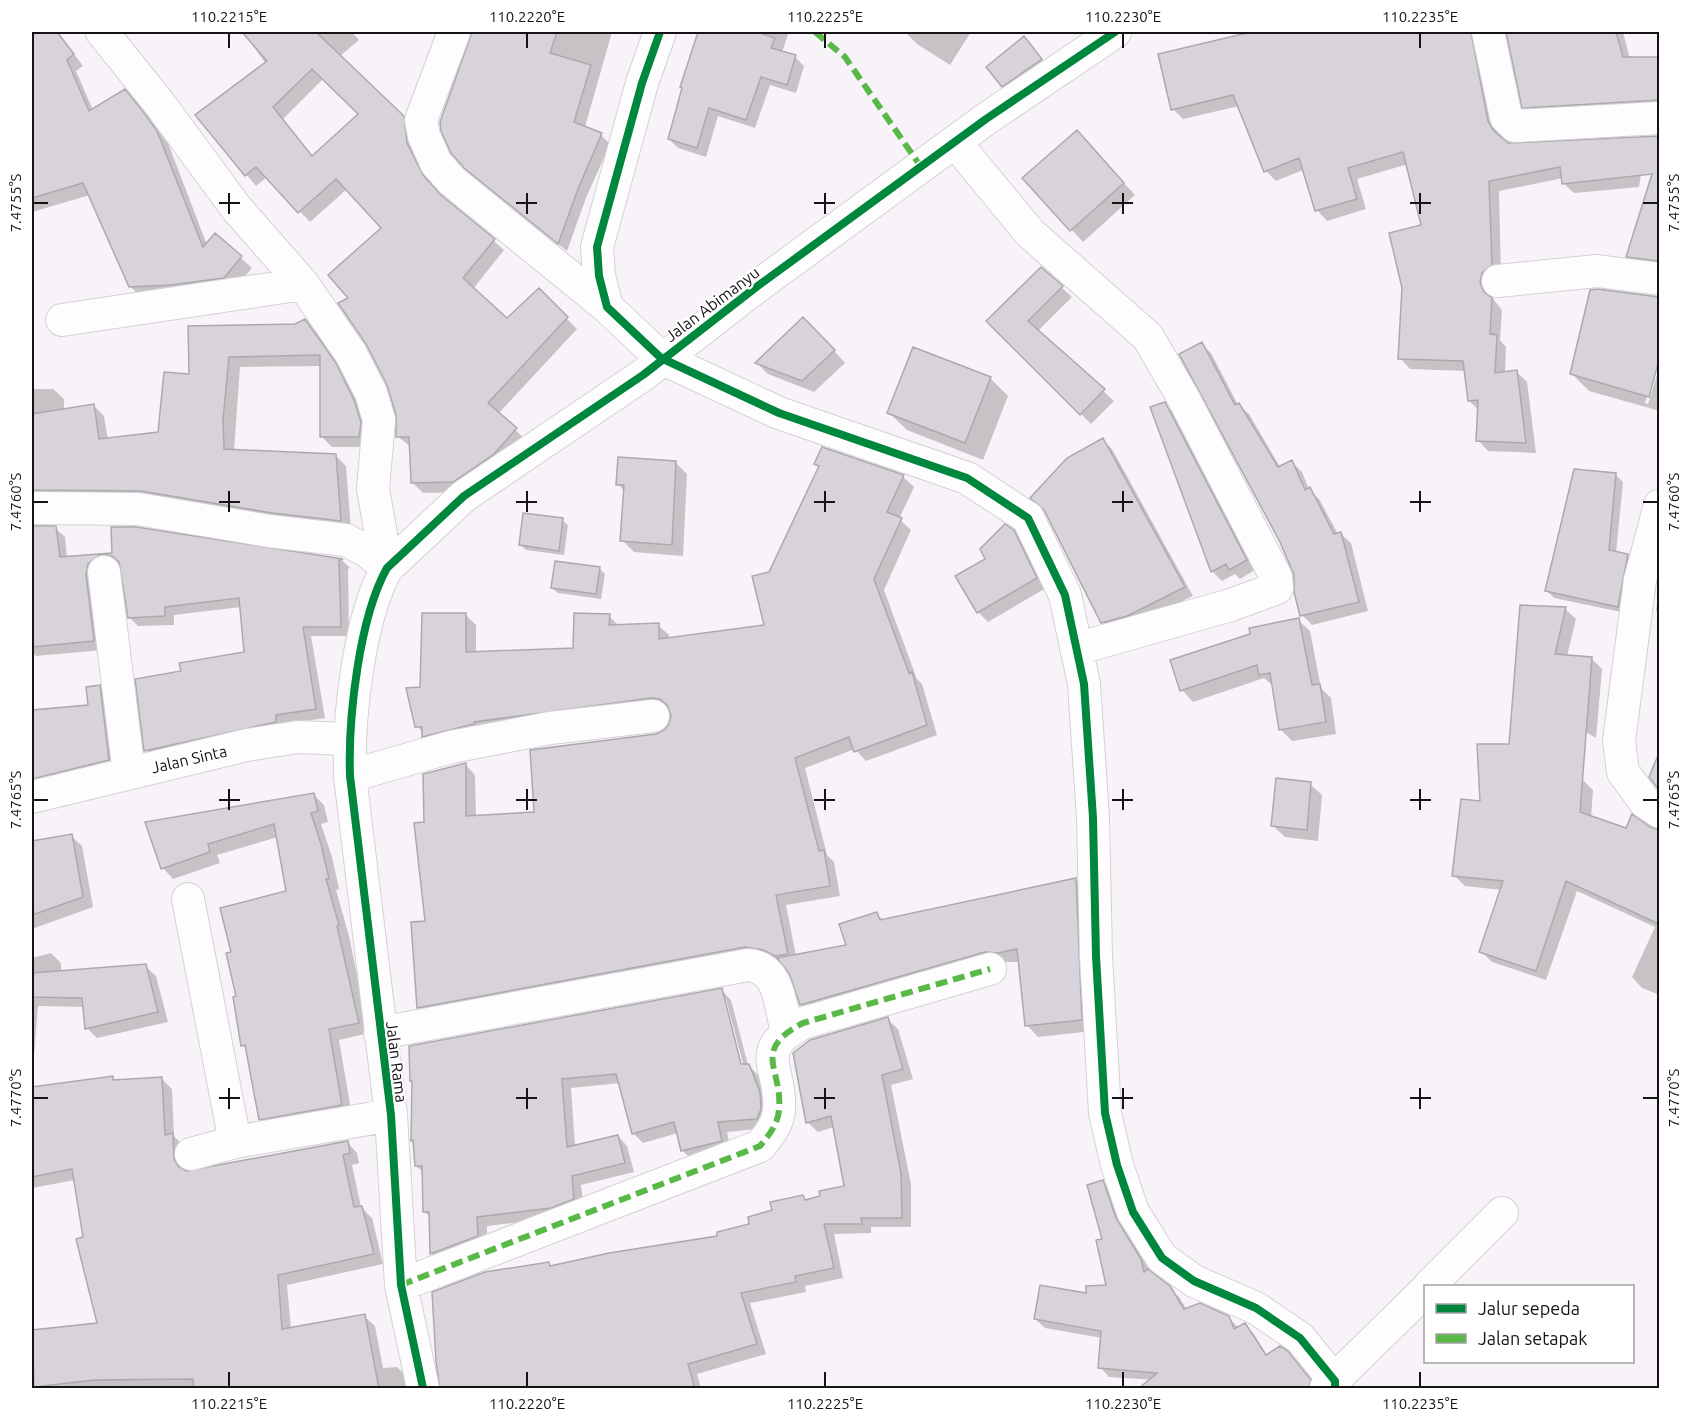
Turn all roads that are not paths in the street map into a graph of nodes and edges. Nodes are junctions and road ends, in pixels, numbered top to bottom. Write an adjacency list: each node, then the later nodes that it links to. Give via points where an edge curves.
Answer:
1 (102, 32): 10 (street, via 237,209)
2 (454, 32): 11 (street, via 421,120 436,163 452,181)
3 (660, 32): 11 (street, via 597,247)
4 (1115, 32): 7 (street, Jalan Abimanyu)
5 (1488, 32): 6 (street, via 1506,117 1515,126)
6 (1659, 118)
7 (955, 142): 13 (street, Jalan Abimanyu); 18 (street, via 1030,232 1148,337 1276,577 1277,588 1232,605)
8 (1659, 279): 9 (street, via 1597,271)
9 (1498, 281)
10 (303, 284): 12 (street); 16 (street, via 351,354 371,393 379,420 373,489)
11 (607, 307): 13 (street)
12 (62, 320)
13 (661, 358): 16 (street, Jalan Abimanyu, via 642,375 464,496); 18 (street, via 780,413 967,478 1028,518 1065,595)
14 (1659, 505): 24 (street, via 1640,580 1619,741 1623,772 1645,802)
15 (32, 508): 16 (street, via 138,509 346,540)
16 (387, 568): 20 (street, Jalan Abimanyu, via 367,620)
17 (104, 572): 21 (street)
18 (1076, 649): 36 (street, via 1084,684 1093,818 1105,1113 1133,1212 1162,1258 1194,1281 1256,1308 1300,1338)
19 (653, 716): 22 (street, via 550,728 451,747)
20 (348, 739): 21 (street, Jalan Sinta, via 298,737); 22 (street, Jalan Rama)
21 (129, 773): 23 (street, Jalan Sinta)
22 (350, 776): 28 (street, Jalan Rama)
23 (32, 797)
24 (1659, 812)
25 (188, 899): 30 (street)
26 (990, 969): 27 (street, via 803,1023)
27 (787, 1032): 28 (street, via 774,977 759,966 748,965); 33 (street, via 775,1043 773,1065 780,1109 774,1130 760,1146)
28 (380, 1033): 29 (street, Jalan Rama)
29 (391, 1115): 30 (street); 33 (street, Jalan Rama)
30 (235, 1143): 31 (street)
31 (191, 1154)
32 (1502, 1213): 34 (street)
33 (401, 1285): 37 (street, Jalan Rama)
34 (1431, 1285)
35 (1424, 1291): 36 (street)
36 (1332, 1386)
37 (423, 1389)

